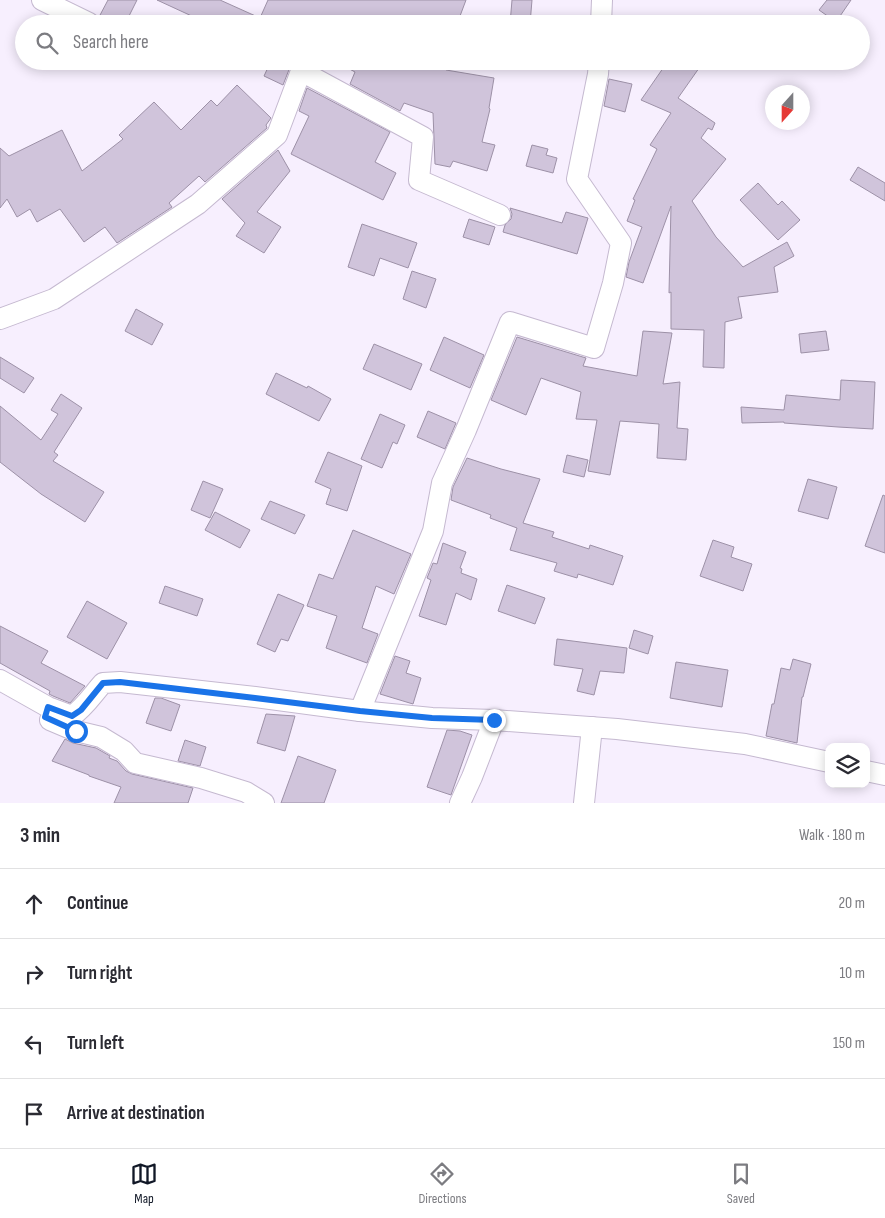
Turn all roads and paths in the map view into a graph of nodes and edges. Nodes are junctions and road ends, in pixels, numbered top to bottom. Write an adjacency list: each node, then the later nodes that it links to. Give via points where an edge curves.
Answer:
1 (42, 0): 3 (street)
2 (602, 0): 4 (street)
3 (73, 15)
4 (601, 15)
5 (598, 70): 10 (street, via 577,179 621,243 594,348 510,322 442,483 433,531)
6 (500, 215): 7 (street, via 419,180 423,137 301,71 277,135 198,204 54,299)
7 (0, 319)
8 (0, 680): 9 (street)
9 (48, 707): 10 (street, via 72,716 103,683 120,682); 16 (street, via 45,717 76,731 102,737 124,751 135,763 201,778 246,792)
10 (360, 711): 11 (street)
11 (494, 720): 12 (street); 17 (street)
12 (592, 727): 13 (street, via 745,744); 18 (street)
13 (825, 761)
14 (870, 772): 15 (street)
15 (885, 775)
16 (264, 803)
17 (460, 803)
18 (584, 803)

